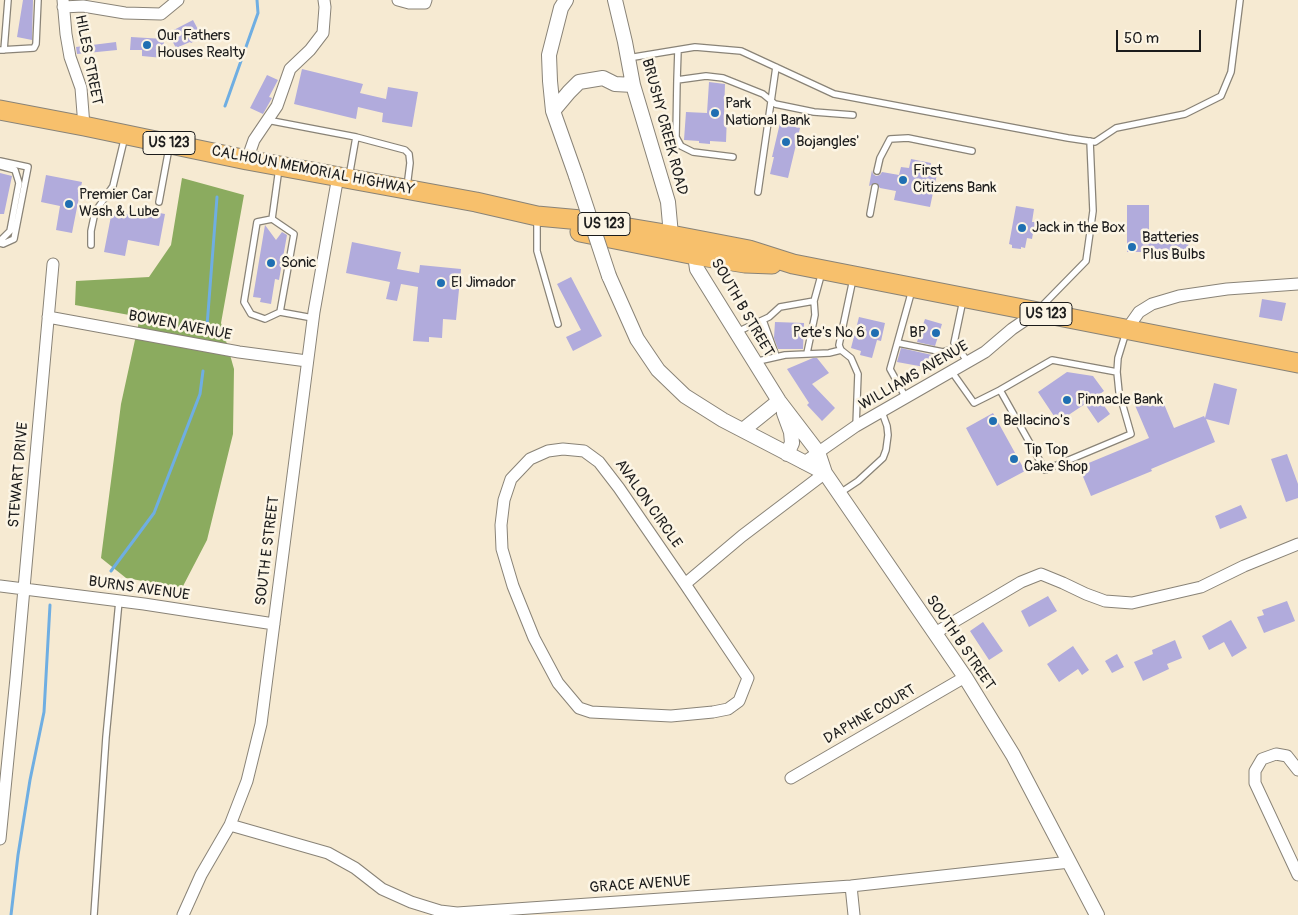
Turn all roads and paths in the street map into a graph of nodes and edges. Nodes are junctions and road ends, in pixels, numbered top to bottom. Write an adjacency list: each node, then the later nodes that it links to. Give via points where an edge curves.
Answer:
1 (8, 0): 11 (lane)
2 (38, 0): 11 (lane, via 34,48)
3 (178, 0): 10 (street, via 161,14 124,13)
4 (324, 0): 21 (street, via 323,33 290,68 277,106)
5 (398, 0): 6 (street, via 409,3 425,3)
6 (426, 0)
7 (566, 0): 19 (street, via 549,55)
8 (614, 0): 13 (street, BRUSHY CREEK ROAD)
9 (1240, 0): 25 (lane, via 1232,72 1221,96 1185,114 1116,128 1095,142)
10 (63, 3): 22 (street, HILES STREET, via 70,57 81,88)
11 (2, 50)
12 (678, 50): 13 (lane); 14 (lane, via 695,47 741,51); 15 (lane)
13 (628, 58): 16 (street, BRUSHY CREEK ROAD)
14 (776, 67): 17 (lane); 25 (lane, via 834,94)
15 (677, 80): 17 (lane, via 706,76 723,78); 28 (lane, via 676,137 681,146 693,152)
16 (632, 85): 19 (street, via 614,84 603,78 579,82); 42 (street, BRUSHY CREEK ROAD, via 668,202)
17 (771, 100): 20 (lane, via 775,104 821,113); 37 (lane)
18 (0, 110): 22 (highway, CALHOUN MEMORIAL HIGHWAY / US 123)
19 (553, 111): 78 (street, bridge, via 609,276 637,339 658,370 685,396)
20 (853, 115)
21 (267, 120): 24 (lane); 29 (street, via 254,140)
22 (84, 126): 23 (highway, CALHOUN MEMORIAL HIGHWAY / US 123)
23 (125, 134): 26 (highway, CALHOUN MEMORIAL HIGHWAY / US 123); 44 (lane, via 113,186 95,212)
24 (356, 137): 34 (lane); 36 (lane, via 405,150 409,154)
25 (1090, 141): 55 (lane, via 1093,211 1086,261)
26 (170, 143): 29 (highway, CALHOUN MEMORIAL HIGHWAY / US 123); 38 (lane)
27 (972, 151): 33 (lane, via 908,138 890,139)
28 (733, 157)
29 (248, 160): 32 (highway, CALHOUN MEMORIAL HIGHWAY / US 123)
30 (0, 161): 43 (lane, via 28,167 14,239 3,244)
31 (0, 166): 43 (lane, via 15,170 20,183 10,230)
32 (280, 166): 34 (highway, CALHOUN MEMORIAL HIGHWAY / US 123); 41 (lane)
33 (877, 171)
34 (344, 177): 36 (highway, CALHOUN MEMORIAL HIGHWAY / US 123); 57 (street, SOUTH E STREET)
35 (874, 187): 39 (lane)
36 (407, 189): 40 (highway, CALHOUN MEMORIAL HIGHWAY / US 123)
37 (758, 192)
38 (159, 202)
39 (870, 214)
40 (537, 216): 42 (highway, CALHOUN MEMORIAL HIGHWAY / US 123); 45 (highway, CALHOUN MEMORIAL HIGHWAY / US 123, via 568,230); 59 (lane, via 537,250)
41 (272, 219): 54 (lane, via 294,234); 54 (lane, via 257,222 244,302 251,314 265,319)
42 (672, 235): 47 (highway, CALHOUN MEMORIAL HIGHWAY / US 123, via 749,250)
43 (0, 242)
44 (91, 245)
45 (695, 255): 47 (highway, CALHOUN MEMORIAL HIGHWAY / US 123, via 745,263); 61 (street, SOUTH B STREET, via 697,269)
46 (54, 264): 56 (street, STEWART DRIVE)
47 (793, 264): 48 (highway, CALHOUN MEMORIAL HIGHWAY / US 123)
48 (822, 270): 49 (highway, CALHOUN MEMORIAL HIGHWAY / US 123); 53 (lane)
49 (854, 276): 51 (highway, CALHOUN MEMORIAL HIGHWAY / US 123); 64 (lane, via 839,345)
50 (1298, 284): 60 (street, via 1180,296 1152,304 1139,312)
51 (912, 288): 52 (highway, CALHOUN MEMORIAL HIGHWAY / US 123); 62 (lane)
52 (963, 298): 55 (highway, CALHOUN MEMORIAL HIGHWAY / US 123); 63 (lane, via 954,343)
53 (814, 301): 58 (lane, via 780,307); 65 (lane, via 815,315)
54 (280, 312): 57 (lane)
55 (1036, 312): 60 (highway, CALHOUN MEMORIAL HIGHWAY / US 123); 69 (street, WILLIAMS AVENUE)
56 (48, 317): 67 (street, BOWEN AVENUE, via 239,352); 87 (street, STEWART DRIVE)
57 (313, 318): 67 (street, SOUTH E STREET)
58 (762, 320): 61 (lane); 66 (lane)
59 (558, 324)
60 (1127, 329): 70 (highway, CALHOUN MEMORIAL HIGHWAY / US 123); 72 (lane)
61 (735, 332): 68 (street, SOUTH B STREET)
62 (898, 343): 63 (lane, via 943,352); 74 (lane, via 890,369)
63 (957, 347): 69 (lane)
64 (841, 350): 65 (lane); 77 (lane, via 851,358 858,374)
65 (807, 353): 66 (lane)
66 (776, 356): 68 (lane)
67 (307, 361): 89 (street, SOUTH E STREET)
68 (754, 362): 75 (street, SOUTH B STREET)
69 (968, 362): 71 (street, WILLIAMS AVENUE)
70 (1298, 363)
71 (952, 372): 73 (lane, via 974,403); 74 (street, WILLIAMS AVENUE)
72 (1117, 372): 73 (lane, via 1052,360); 73 (lane, via 1131,434 1045,470)
73 (1000, 390)
74 (906, 398): 76 (street, WILLIAMS AVENUE)
75 (779, 401): 78 (street); 79 (street, SOUTH B STREET); 80 (street, SOUTH B STREET, via 791,432 792,443)
76 (882, 412): 77 (street, WILLIAMS AVENUE); 83 (lane, via 888,435 882,458)
77 (856, 426): 79 (street, WILLIAMS AVENUE)
78 (743, 430): 80 (street)
79 (818, 452): 81 (street, WILLIAMS AVENUE); 82 (street, SOUTH B STREET)
80 (787, 454): 81 (street)
81 (803, 463): 82 (street)
82 (825, 473): 83 (street, SOUTH B STREET); 85 (street)
83 (839, 494): 90 (street, SOUTH B STREET)
84 (1298, 544): 90 (street, via 1201,587 1132,603 1105,601 1041,574 1021,582)
85 (685, 584): 85 (street, AVALON CIRCLE, via 748,678 739,701 728,709 671,716 605,714 579,708 558,682 534,638 502,549 504,500 511,479 530,459 548,451 584,452 599,462 619,488)
86 (0, 586): 87 (street, BURNS AVENUE)
87 (24, 589): 88 (street, BURNS AVENUE); 95 (street, STEWART DRIVE)
88 (119, 601): 89 (street, BURNS AVENUE); 100 (lane)
89 (274, 624): 94 (street, SOUTH E STREET, via 261,724 248,781)
90 (935, 633): 91 (street, SOUTH B STREET)
91 (965, 677): 93 (street, DAPHNE COURT); 96 (street, SOUTH B STREET, via 1013,755)
92 (1298, 770): 97 (street, via 1288,756 1276,754 1262,759 1255,770 1255,783)
93 (791, 778)
94 (230, 825): 99 (street, GRACE AVENUE, via 328,853 382,888 411,902 440,911); 101 (street, SOUTH E STREET, via 201,875)
95 (0, 839)
96 (1070, 862): 98 (street, GRACE AVENUE); 103 (street, SOUTH B STREET)
97 (1298, 875)
98 (851, 886): 99 (street, GRACE AVENUE); 102 (street)
99 (487, 913)
100 (94, 915)
101 (183, 915)
102 (854, 915)
103 (1097, 915)

